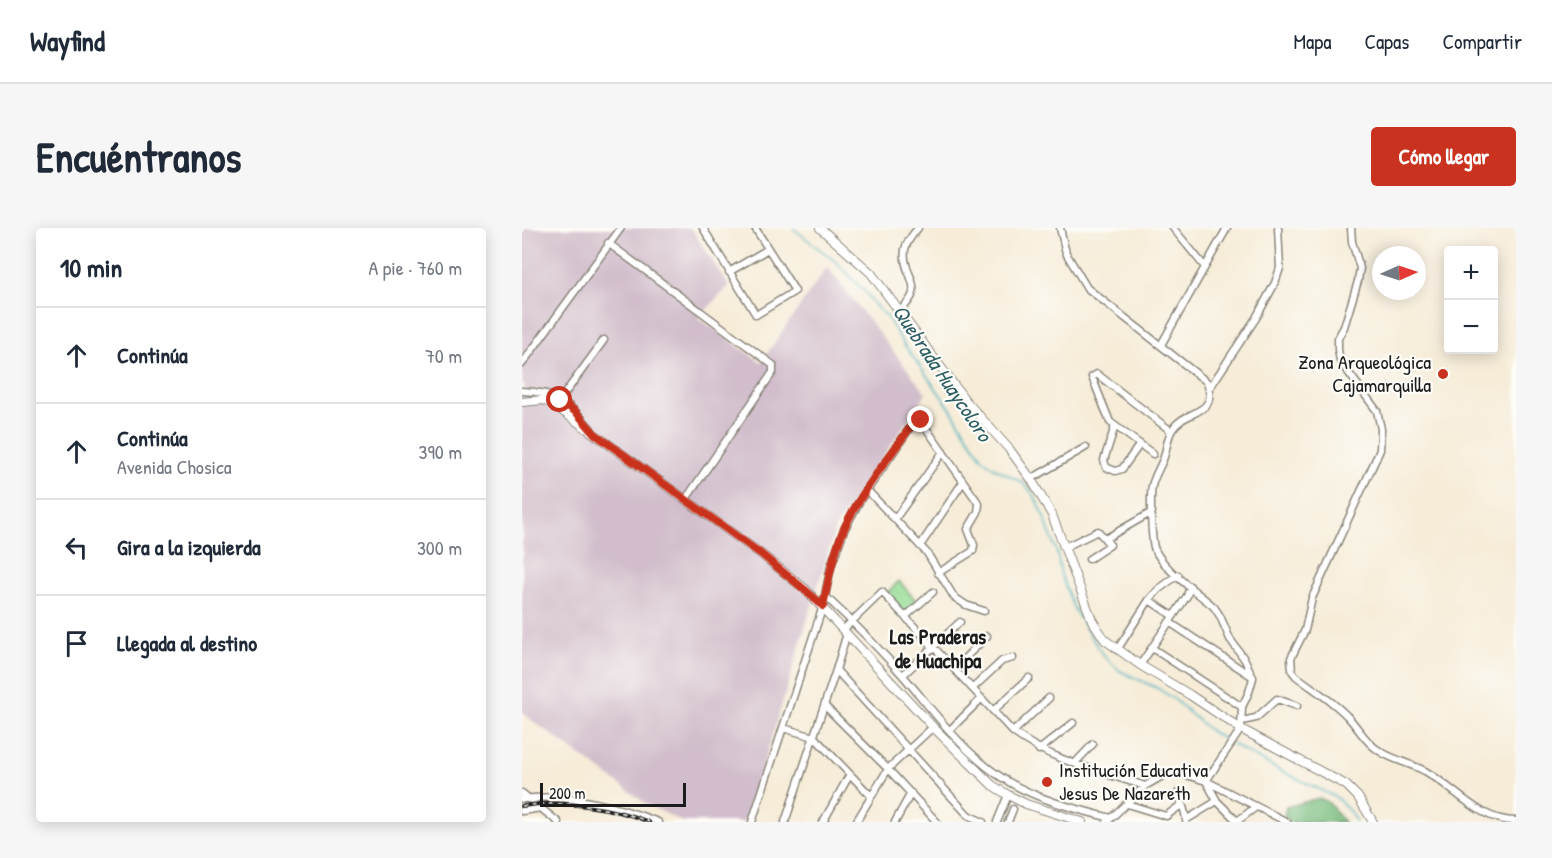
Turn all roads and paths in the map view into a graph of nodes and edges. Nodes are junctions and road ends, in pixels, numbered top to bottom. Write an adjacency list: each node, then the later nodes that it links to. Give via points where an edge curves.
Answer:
1 (621, 228): 13 (street)
2 (703, 228): 16 (street)
3 (755, 228): 14 (street)
4 (820, 228): 17 (main road, via 871,273)
5 (918, 228): 17 (street, via 905,250 913,296)
6 (1060, 228): 19 (street, via 1066,253 1087,288)
7 (1173, 228): 15 (street)
8 (1216, 228): 12 (street)
9 (1227, 228): 12 (street)
10 (1278, 228): 21 (street, via 1280,268 1275,283)
11 (1351, 228): 106 (street, via 1360,268 1338,349 1340,361 1377,411 1380,450 1312,598 1305,630 1291,658 1292,671 1346,714 1378,750 1424,770 1459,798 1496,818)
12 (1222, 237): 15 (street)
13 (608, 243): 20 (street); 35 (street, via 773,365 773,372)
14 (768, 249): 16 (street); 16 (street, via 795,291 756,315)
15 (1205, 267): 19 (street)
16 (729, 272)
17 (899, 311): 32 (main road, via 965,400)
18 (604, 340): 23 (street)
19 (1161, 345): 21 (street, via 1207,382)
20 (522, 364)
21 (1209, 389): 26 (street, via 1209,402 1203,410 1186,416)
22 (522, 392): 23 (street, via 550,393)
23 (560, 400): 27 (street)
24 (522, 402): 27 (main road, via 543,400)
25 (1115, 426): 26 (street, via 1092,381 1094,375); 28 (street); 28 (street, via 1104,460 1106,467 1122,470)
26 (1171, 431): 36 (street, via 1152,487)
27 (595, 434): 35 (main road)
28 (1140, 444): 31 (street)
29 (1086, 447): 32 (street)
30 (944, 452): 33 (street); 34 (street, via 921,420 916,419); 37 (street)
31 (1153, 454)
32 (1031, 479): 40 (main road, via 1048,506)
33 (963, 482): 39 (street); 42 (street, via 979,504 968,529 973,551)
34 (867, 490): 37 (street); 46 (street, via 844,530)
35 (686, 499): 48 (main road)
36 (1152, 512): 38 (street); 43 (street, via 1154,548)
37 (895, 519): 39 (street)
38 (1105, 539): 40 (street, via 1098,531); 41 (street, via 1110,545)
39 (920, 546): 42 (street)
40 (1065, 547): 59 (main road, via 1092,620)
41 (1089, 559)
42 (938, 573): 49 (street, via 954,597 966,606)
43 (1178, 575): 44 (street); 47 (street)
44 (1190, 586): 50 (street); 66 (street, via 1220,615)
45 (933, 592): 51 (street)
46 (825, 596): 48 (street); 52 (street)
47 (1149, 600): 50 (street); 59 (street)
48 (822, 605): 55 (main road); 77 (street)
49 (984, 611)
50 (1173, 616): 54 (street)
51 (905, 617): 52 (street, via 882,592); 57 (street)
52 (852, 621): 55 (street); 64 (street)
53 (960, 622): 57 (street)
54 (1169, 622): 58 (street); 66 (street)
55 (845, 631): 63 (street); 76 (main road)
56 (987, 636): 62 (street)
57 (933, 647): 62 (street); 64 (street)
58 (1152, 648): 61 (street); 72 (street)
59 (1116, 650): 61 (main road)
60 (1013, 657): 67 (street)
61 (1140, 665): 75 (main road)
62 (954, 669): 67 (street)
63 (836, 670): 70 (street); 82 (street)
64 (903, 675): 78 (street)
65 (1029, 678): 73 (street)
66 (1253, 678): 72 (street)
67 (973, 688): 69 (street)
68 (1049, 698): 79 (street)
69 (981, 699): 73 (street); 78 (street)
70 (825, 706): 80 (street); 85 (street)
71 (1297, 706): 75 (street, via 1277,699)
72 (1242, 707): 75 (street)
73 (993, 711): 79 (street)
74 (1073, 723): 83 (street)
75 (1242, 725): 87 (street); 121 (main road, via 1346,785)
76 (933, 727): 82 (street); 92 (main road, via 985,780)
77 (783, 728): 80 (street); 109 (street)
78 (950, 730): 104 (street, via 990,769 1017,787)
79 (1013, 732): 83 (street)
80 (814, 737): 86 (street); 110 (street)
81 (1093, 744): 84 (street)
82 (909, 749): 85 (street); 102 (street)
83 (1039, 750): 84 (street)
84 (1075, 763): 88 (street)
85 (888, 769): 90 (street); 93 (street)
86 (850, 774): 93 (street); 111 (street)
87 (1206, 781): 88 (street, via 1180,773 1166,774); 95 (street); 98 (street)
88 (1145, 786): 96 (street)
89 (522, 793): 94 (street)
90 (910, 793): 113 (street); 114 (street)
91 (1178, 793): 97 (street)
92 (1008, 795): 116 (street); 118 (main road)
93 (871, 796): 112 (street)
94 (526, 799): 99 (street); 108 (street, via 598,803)
95 (1217, 801): 105 (street); 119 (street)
96 (1127, 804): 103 (street); 104 (street)
97 (1181, 805): 103 (street); 105 (street)
98 (1256, 807): 119 (street); 120 (street)
99 (541, 808): 101 (street); 107 (street)
100 (1013, 809): 117 (street)
101 (522, 811)
102 (967, 819): 115 (street)
103 (1167, 819)
104 (1109, 820)
105 (1186, 821)
106 (1516, 821)
107 (558, 822)
108 (658, 822)
109 (752, 822)
110 (785, 822)
111 (823, 822)
112 (856, 822)
113 (895, 822)
114 (936, 822)
115 (983, 822)
116 (997, 822)
117 (1008, 822)
118 (1082, 822)
119 (1237, 822)
120 (1287, 822)
121 (1373, 822)

